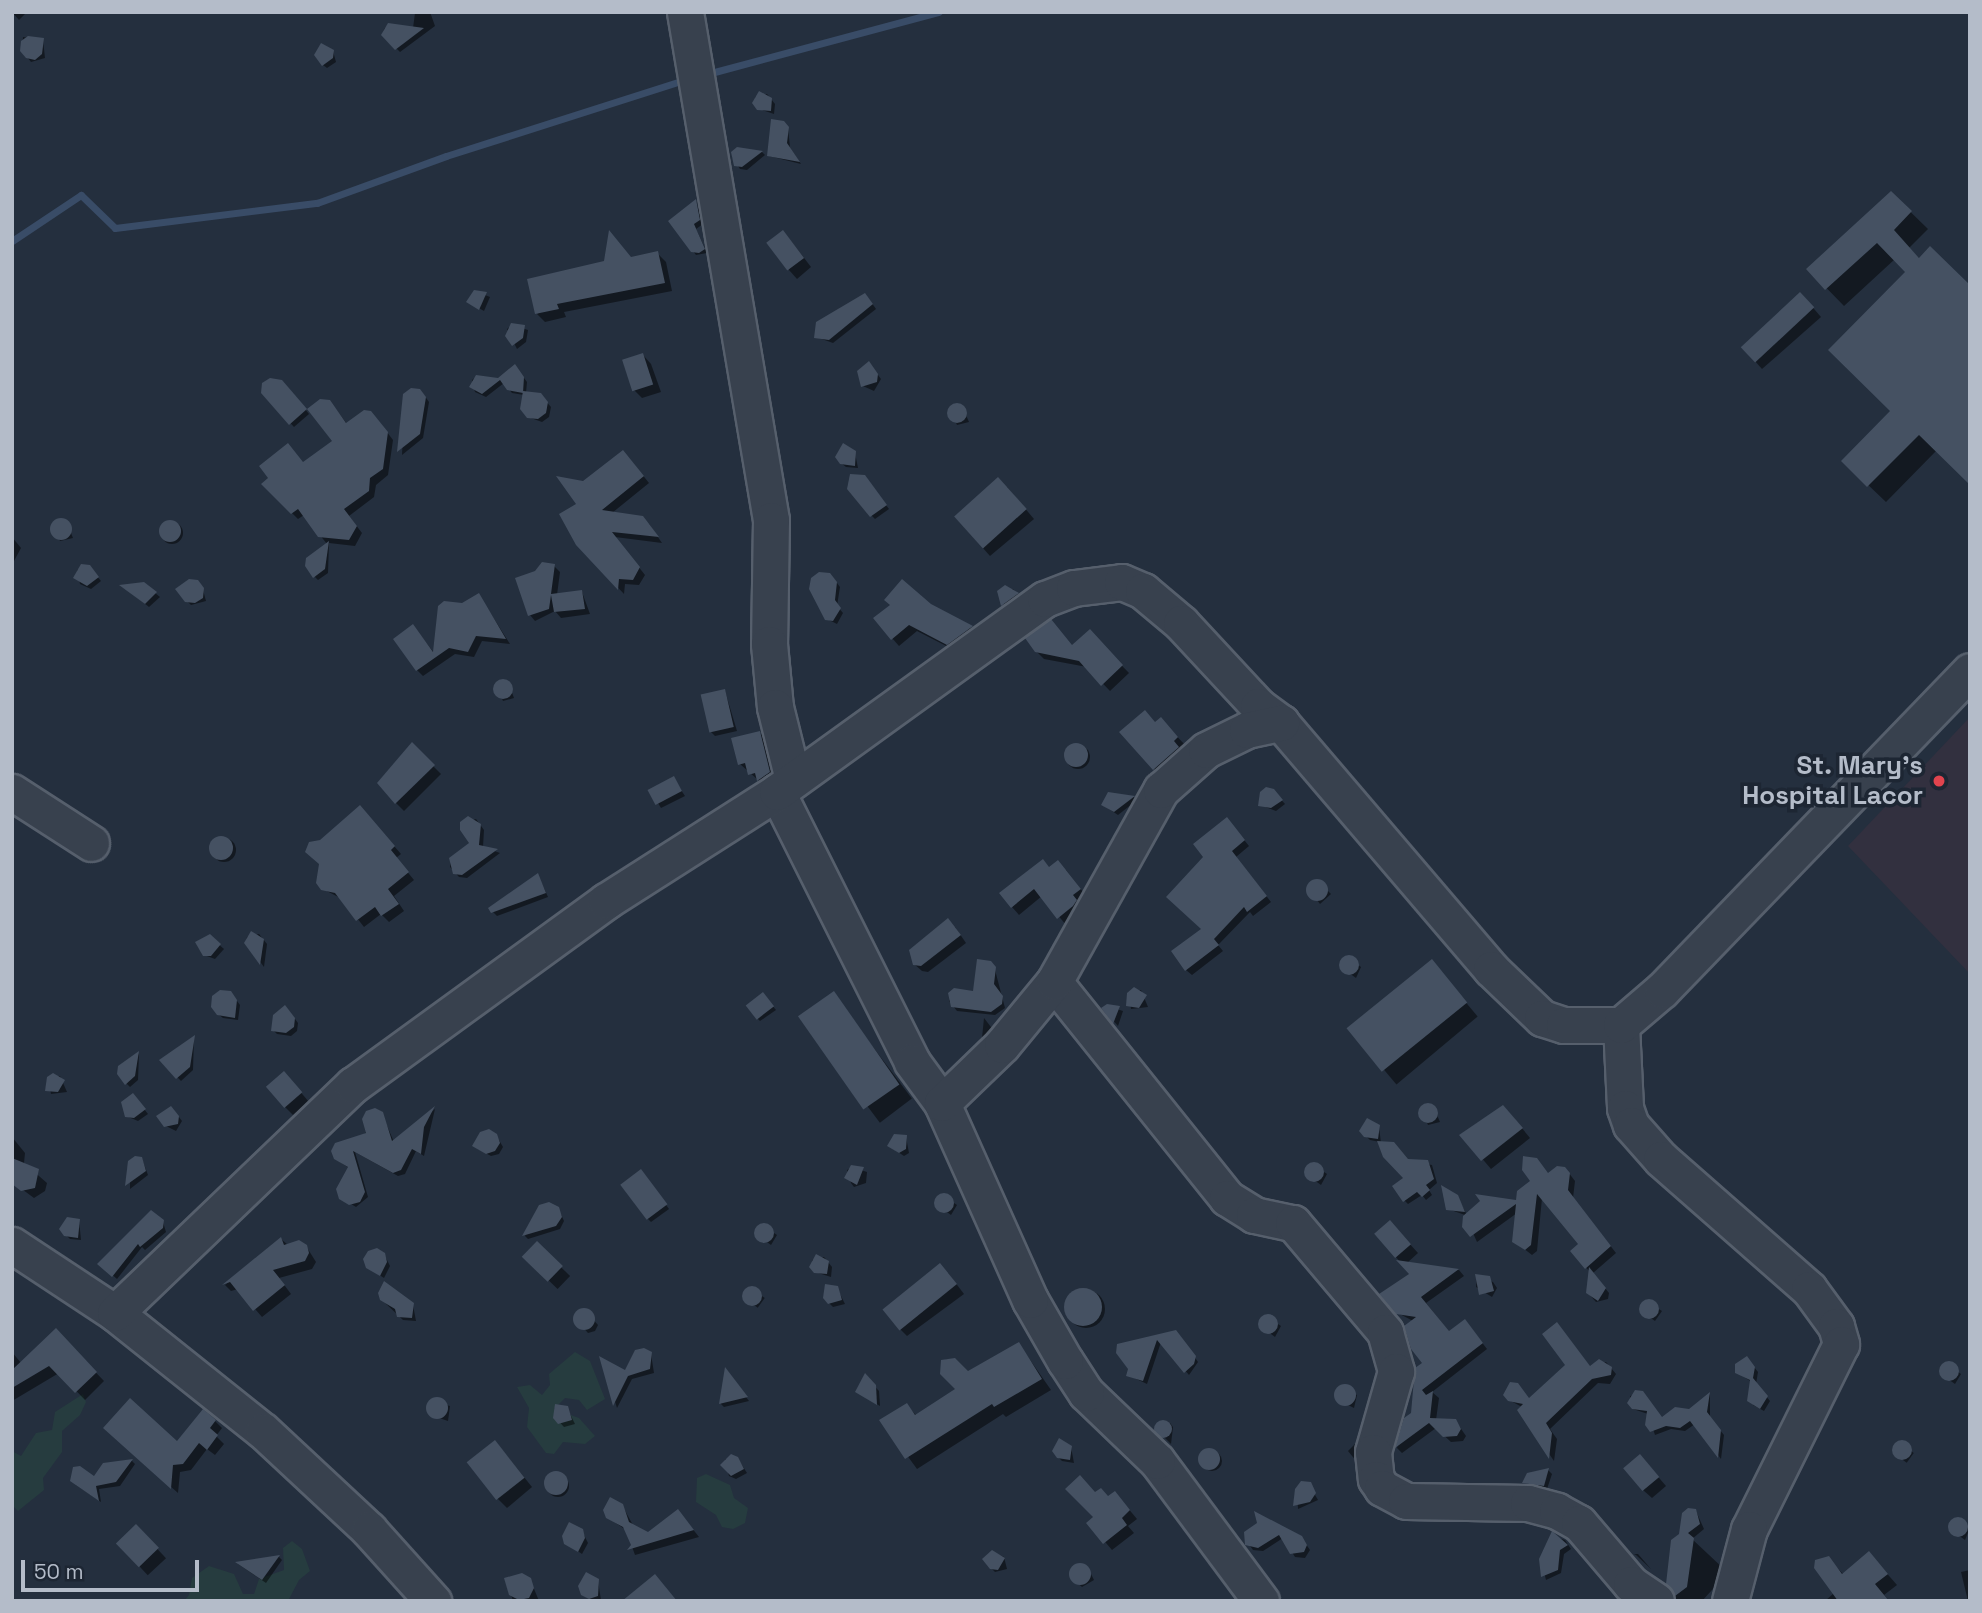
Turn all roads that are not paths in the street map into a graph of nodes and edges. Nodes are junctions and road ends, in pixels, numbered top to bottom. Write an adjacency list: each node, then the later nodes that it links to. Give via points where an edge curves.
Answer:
1 (685, 12): 4 (street, via 771,520 769,644)
2 (1970, 671): 8 (street, via 1662,990)
3 (1280, 723): 4 (street, via 1143,591 1122,582 1097,583 1045,599); 7 (street, via 1247,730 1206,750 1161,790); 8 (street, via 1542,1018 1564,1025)
4 (785, 786): 9 (street, via 912,1062); 11 (street, via 606,901 353,1085)
5 (12, 792): 6 (street)
6 (91, 843)
7 (1055, 982): 9 (street, via 1002,1045); 14 (street, via 1227,1198 1254,1215 1293,1223 1385,1332 1396,1371 1373,1452 1376,1479 1382,1488 1406,1501 1528,1503 1557,1511 1579,1523 1632,1584)
8 (1621, 1025): 15 (street, via 1625,1108 1631,1125 1661,1159 1809,1289 1836,1326 1841,1344 1749,1530)
9 (942, 1103): 13 (street, via 1030,1300 1065,1361 1086,1393 1157,1461)
10 (17, 1256): 11 (street)
11 (116, 1313): 12 (street, via 263,1431 369,1530)
12 (433, 1601)
13 (1261, 1601)
14 (1656, 1601)
15 (1730, 1601)

